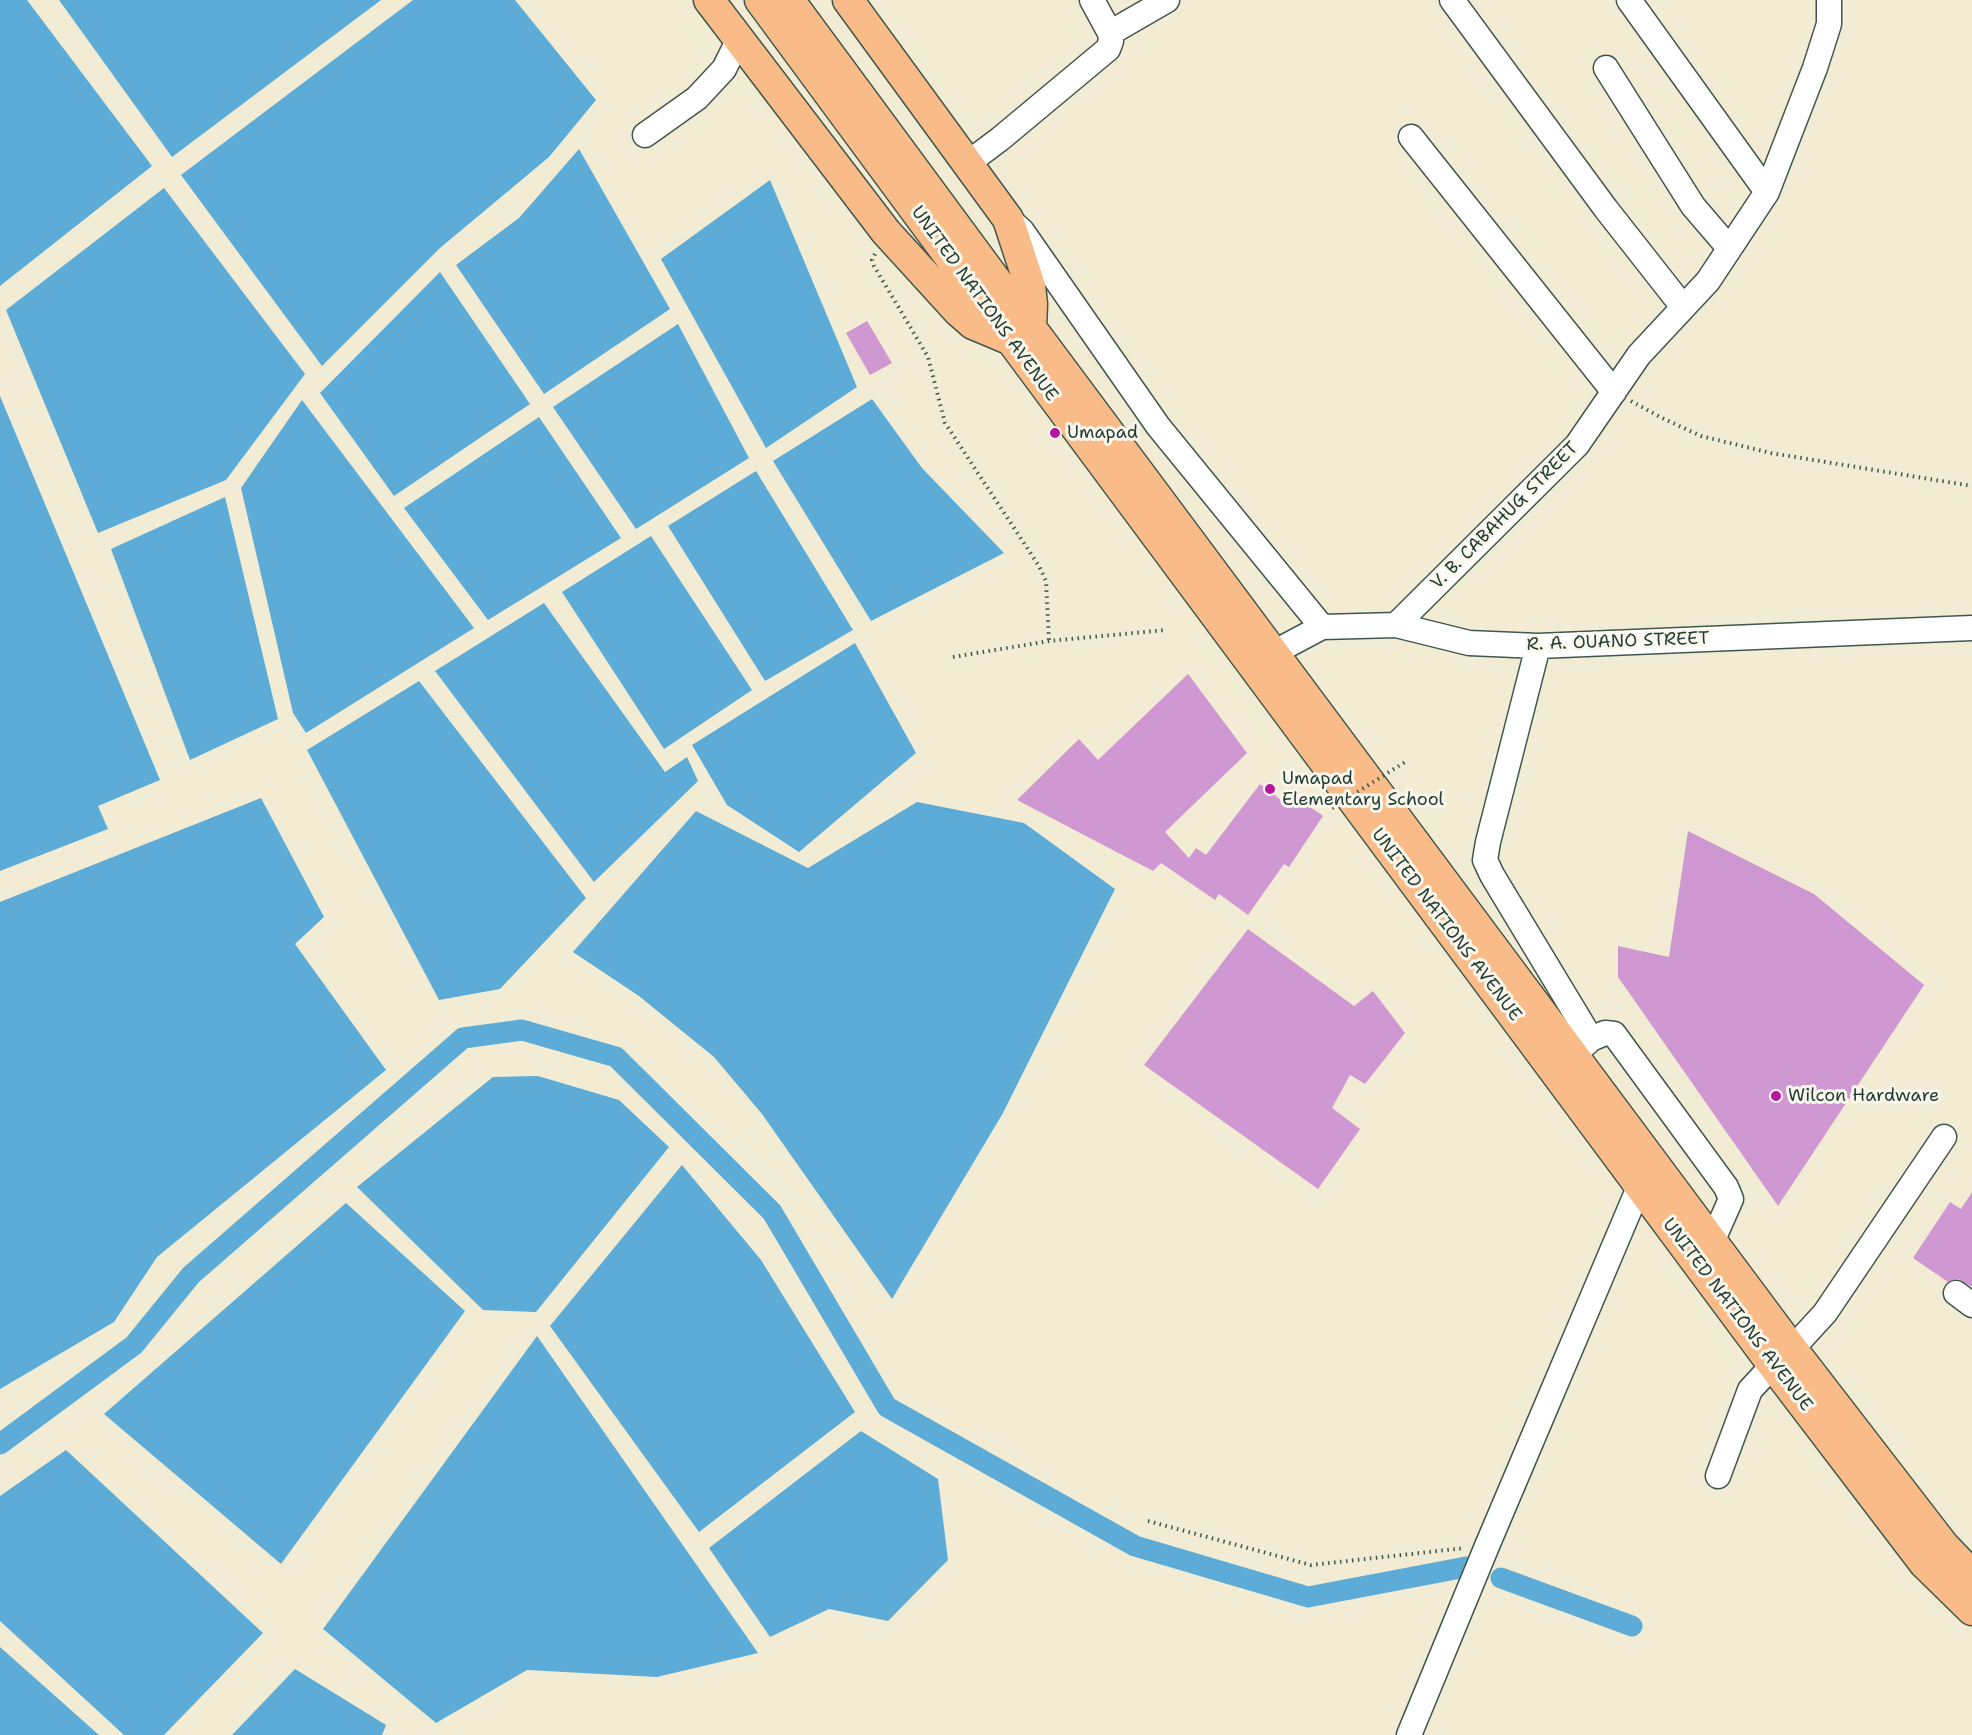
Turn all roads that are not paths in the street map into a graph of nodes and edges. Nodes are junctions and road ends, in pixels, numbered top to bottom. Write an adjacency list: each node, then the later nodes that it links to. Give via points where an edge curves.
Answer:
1 (709, 0): 11 (main road)
2 (760, 0): 20 (main road, UNITED NATIONS AVENUE)
3 (789, 0): 20 (main road, UNITED NATIONS AVENUE)
4 (848, 0): 15 (main road)
5 (1167, 0): 10 (street)
6 (1452, 0): 19 (street)
7 (1629, 0): 16 (street)
8 (1828, 0): 16 (street, V. B. CABAHUG STREET, via 1828,24 1815,68)
9 (1097, 2): 10 (street)
10 (1110, 33): 15 (street, via 1108,49)
11 (739, 39): 13 (street, via 724,69 697,98); 20 (main road, via 886,232 958,311 973,324)
12 (1606, 68): 18 (street, via 1693,206)
13 (645, 135)
14 (1411, 137): 21 (street)
15 (968, 163): 17 (main road)
16 (1767, 192): 18 (street, V. B. CABAHUG STREET)
17 (1008, 219): 20 (main road, via 1030,286 1032,304); 23 (street, via 1022,231 1158,426)
18 (1729, 248): 19 (street, V. B. CABAHUG STREET, via 1708,281)
19 (1683, 307): 21 (street, V. B. CABAHUG STREET, via 1639,355)
20 (1021, 334): 26 (main road, UNITED NATIONS AVENUE); 29 (main road, UNITED NATIONS AVENUE)
21 (1614, 392): 22 (street, V. B. CABAHUG STREET, via 1577,445)
22 (1396, 626): 23 (street, R. A. OUANO STREET); 25 (street, R. A. OUANO STREET, via 1469,643)
23 (1322, 627): 26 (street, R. A. OUANO STREET)
24 (1972, 628): 25 (street, R. A. OUANO STREET)
25 (1538, 646): 27 (street, via 1485,860)
26 (1274, 653): 27 (main road, UNITED NATIONS AVENUE)
27 (1582, 1047): 30 (main road, UNITED NATIONS AVENUE); 30 (street, via 1605,1033 1614,1034 1726,1187 1731,1199)
28 (1944, 1137): 31 (street, via 1825,1313)
29 (1640, 1185): 31 (main road, UNITED NATIONS AVENUE); 35 (street)
30 (1712, 1242): 31 (main road, UNITED NATIONS AVENUE)
31 (1783, 1357): 32 (street, via 1750,1390); 33 (main road, UNITED NATIONS AVENUE); 34 (main road, UNITED NATIONS AVENUE, via 1924,1563)
32 (1718, 1476)
33 (1972, 1575)
34 (1972, 1610)
35 (1409, 1735)

